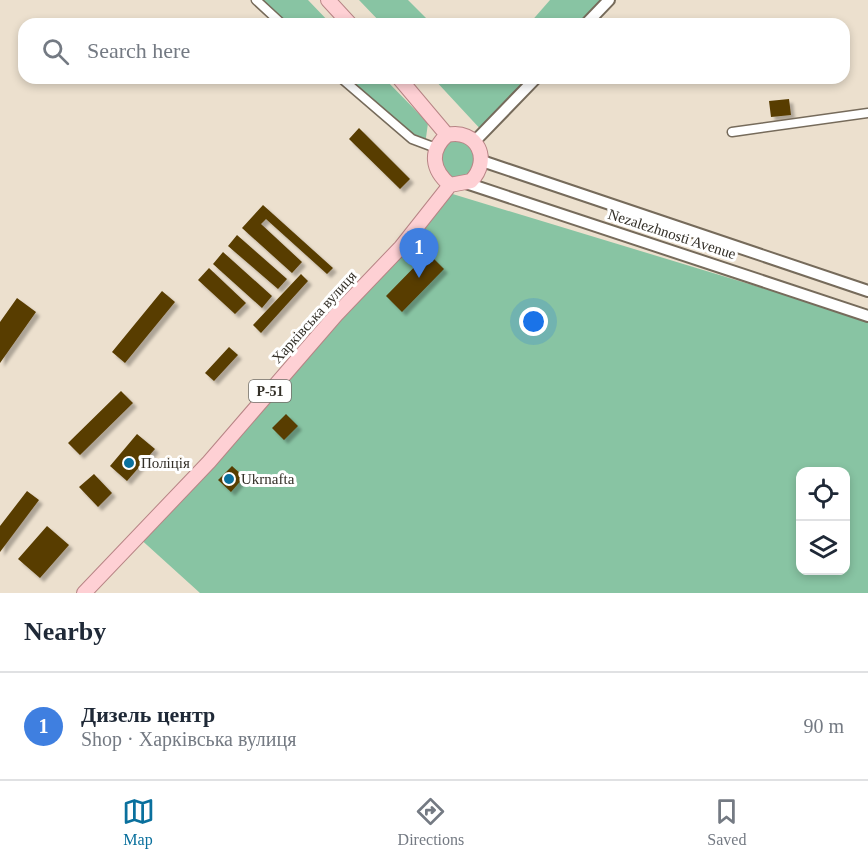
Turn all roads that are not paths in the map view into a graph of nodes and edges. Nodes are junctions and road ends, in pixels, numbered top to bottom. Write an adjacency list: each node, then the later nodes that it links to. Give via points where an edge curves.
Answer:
1 (256, 0): 4 (street)
2 (328, 0): 5 (main road)
3 (609, 0): 6 (street)
4 (276, 18)
5 (344, 18)
6 (592, 18)
7 (348, 84): 14 (street, via 412,139)
8 (404, 84): 12 (main road)
9 (530, 84): 13 (street)
10 (868, 113): 11 (street)
11 (732, 132)
12 (447, 135): 13 (main road, via 465,135); 14 (main road)
13 (475, 141): 15 (main road, via 481,149)
14 (436, 148): 17 (main road, via 434,164)
15 (482, 161): 16 (main road, via 477,176); 18 (street, Nezalezhnosti Avenue)
16 (466, 183): 17 (main road); 19 (street, Nezalezhnosti Avenue)
17 (450, 185): 20 (main road, Харківська вулиця / Р-51, via 401,247 336,315 209,462)
18 (868, 291)
19 (868, 316)
20 (84, 593)

